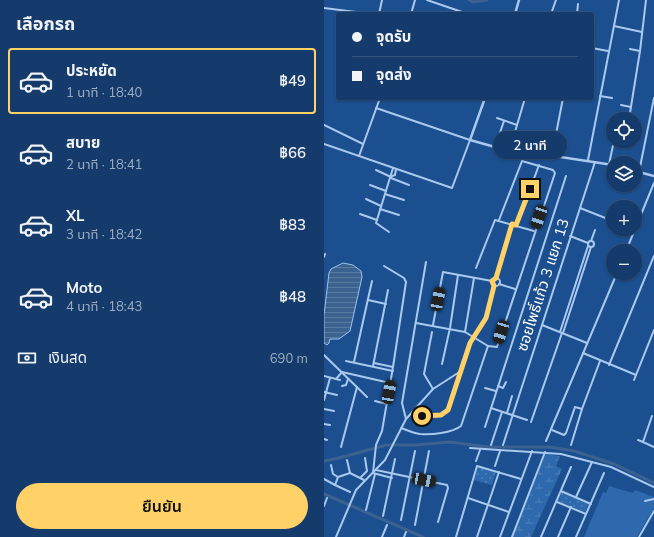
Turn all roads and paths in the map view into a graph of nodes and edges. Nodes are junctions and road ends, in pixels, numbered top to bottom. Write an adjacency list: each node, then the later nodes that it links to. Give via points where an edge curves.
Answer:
1 (382, 0): 11 (street)
2 (415, 0): 12 (street)
3 (427, 0): 13 (street)
4 (519, 0): 14 (street)
5 (556, 0): 15 (street)
6 (619, 0): 17 (street)
7 (646, 0): 18 (street)
8 (578, 4): 16 (street)
9 (324, 8): 10 (street)
10 (356, 12)
11 (379, 12)
12 (412, 12)
13 (462, 12)
14 (516, 12)
15 (553, 12)
16 (577, 12)
17 (614, 26): 18 (street); 21 (street)
18 (642, 32): 22 (street)
19 (594, 48): 21 (street)
20 (630, 49): 22 (street)
21 (608, 51): 23 (street)
22 (640, 51): 31 (street)
23 (600, 96): 24 (street); 46 (street)
24 (612, 98)
25 (654, 98): 45 (street)
26 (379, 100): 32 (street)
27 (484, 100): 38 (street)
28 (524, 100): 37 (street)
29 (563, 100): 43 (street)
30 (621, 105): 31 (street)
31 (632, 107): 33 (street)
32 (376, 108): 38 (street); 40 (street)
33 (631, 112)
34 (497, 118): 35 (street)
35 (504, 121): 37 (street); 41 (street)
36 (324, 125): 40 (street)
37 (517, 125): 42 (street)
38 (470, 140): 41 (street); 51 (street, via 452,188)
39 (324, 144): 44 (street)
40 (363, 144): 44 (street)
41 (495, 147): 42 (street)
42 (510, 149): 43 (street)
43 (552, 155): 46 (street)
44 (359, 156): 50 (street)
45 (642, 157)
46 (588, 160): 47 (street)
47 (595, 161): 48 (street); 64 (street, ซอยโพธิ์แก้ว 3 แยก 13)
48 (606, 163)
49 (539, 165): 71 (street, via 522,160); 73 (street); 75 (street, via 555,172)
50 (393, 168): 51 (street); 56 (street)
51 (396, 169): 56 (street, via 395,175)
52 (376, 170): 56 (street)
53 (642, 173): 55 (street)
54 (566, 176): 139 (street)
55 (654, 176)
56 (391, 177): 58 (street); 60 (street)
57 (654, 183): 66 (street)
58 (409, 185)
59 (370, 186): 60 (street)
60 (386, 192): 62 (street); 63 (street)
61 (366, 199): 63 (street)
62 (404, 200)
63 (382, 206): 65 (street)
64 (580, 208): 69 (street); 77 (street, ซอยโพธิ์แก้ว 3 แยก 13)
65 (380, 209): 68 (street); 70 (street)
66 (642, 210)
67 (360, 214): 70 (street)
68 (398, 215)
69 (606, 218)
70 (377, 220): 76 (street, via 377,224)
71 (500, 220): 72 (street); 86 (street, via 495,220)
72 (512, 224): 73 (street); 91 (street)
73 (516, 225): 75 (street)
74 (596, 230): 78 (street)
75 (534, 231): 98 (street)
76 (389, 232)
77 (570, 236): 79 (street); 105 (street, ซอยโพธิ์แก้ว 3 แยก 13)
78 (591, 241): 79 (street); 80 (street, via 594,244)
79 (588, 244): 80 (street); 87 (street)
80 (591, 248): 88 (street)
81 (325, 254): 83 (street)
82 (654, 256): 123 (street)
83 (324, 257)
84 (426, 262): 103 (street)
85 (384, 266): 125 (street, via 404,278 406,282)
86 (476, 268)
87 (579, 272): 88 (street); 101 (street)
88 (583, 274): 102 (street)
89 (458, 275): 90 (street); 104 (street, via 443,273); 106 (street)
90 (474, 278): 94 (street); 111 (street)
91 (496, 278): 94 (street); 95 (street)
92 (613, 280): 114 (street)
93 (372, 281): 99 (street)
94 (492, 281): 96 (street)
95 (499, 284): 96 (street); 98 (street)
96 (494, 286): 113 (street, via 486,318)
97 (388, 290): 100 (street)
98 (515, 290): 115 (street, via 497,347)
99 (368, 300): 100 (street); 120 (street)
100 (386, 304): 121 (street)
101 (565, 315): 102 (street); 107 (street)
102 (568, 316): 108 (street)
103 (416, 323): 104 (street); 160 (street, via 402,403)
104 (433, 325): 106 (street)
105 (542, 325): 112 (street); 157 (street, ซอยโพธิ์แก้ว 3 แยก 13)
106 (450, 328): 111 (street); 122 (street)
107 (561, 328): 108 (street); 112 (street)
108 (564, 329): 112 (street)
109 (654, 330): 129 (street)
110 (432, 332): 142 (street, via 424,374)
111 (465, 332): 113 (street)
112 (561, 333): 114 (street); 162 (street)
113 (474, 337): 115 (street); 126 (street)
114 (587, 343): 116 (street)
115 (488, 346): 166 (street, via 461,426 455,430 426,434)
116 (583, 353): 119 (street); 167 (street)
117 (324, 355): 128 (street)
118 (346, 361): 120 (street)
119 (600, 361): 123 (street); 153 (street)
120 (354, 362): 124 (street)
121 (374, 363): 124 (street); 125 (street)
122 (442, 364)
123 (609, 365): 129 (street)
124 (373, 366): 127 (street)
125 (393, 367): 127 (street)
126 (461, 370): 142 (street); 158 (street, via 446,413)
127 (393, 371): 137 (street)
128 (342, 372): 132 (street); 133 (street); 137 (street)
129 (636, 375): 135 (street)
130 (324, 376): 131 (street)
131 (330, 378): 132 (street); 144 (street)
132 (336, 379): 134 (street)
133 (348, 379): 138 (street, via 346,386); 140 (street)
134 (340, 380)
135 (634, 380)
136 (506, 382): 139 (street, via 503,388)
137 (390, 383): 150 (street)
138 (342, 386)
139 (498, 386): 143 (street)
140 (357, 387): 147 (street); 174 (street)
141 (485, 388): 143 (street)
142 (433, 389): 160 (street)
143 (496, 391): 151 (street)
144 (325, 393): 145 (street); 148 (street)
145 (337, 395)
146 (512, 396): 156 (street)
147 (367, 397)
148 (324, 400)
149 (375, 401): 150 (street)
150 (387, 404): 195 (street, via 382,431 376,445)
151 (491, 408): 155 (street); 165 (street)
152 (324, 409): 154 (street)
153 (582, 409): 167 (street, via 575,408 565,434); 173 (street)
154 (334, 411)
155 (502, 412): 156 (street); 171 (street)
156 (507, 413): 157 (street)
157 (513, 415): 161 (street); 172 (street, ซอยโพธิ์แก้ว 3 แยก 13)
158 (422, 416)
159 (652, 416): 170 (street)
160 (406, 419): 166 (street)
161 (527, 420)
162 (531, 422)
163 (324, 424): 164 (street)
164 (330, 426)
165 (484, 427)
166 (401, 428): 191 (street)
167 (552, 430): 169 (street)
168 (638, 440): 170 (street)
169 (546, 441)
170 (643, 442): 175 (street)
171 (491, 445)
172 (503, 445)
173 (572, 446)
174 (341, 447)
175 (654, 447)
176 (470, 448): 177 (street)
177 (480, 450): 180 (street); 186 (street)
178 (415, 451): 199 (street)
179 (429, 451): 204 (street)
180 (500, 451): 181 (street); 189 (street)
181 (532, 451): 182 (street); 202 (street)
182 (545, 452): 187 (street); 235 (street)
183 (365, 458): 198 (street, via 367,471)
184 (395, 459): 196 (street)
185 (348, 460): 193 (street)
186 (476, 461)
187 (592, 462): 206 (street, via 611,467); 209 (street)
188 (331, 465): 197 (street, via 333,474)
189 (495, 466)
190 (571, 467): 207 (street)
191 (376, 470): 195 (street); 196 (street)
192 (499, 472): 202 (street); 211 (street, via 477,466); 215 (street)
193 (350, 473): 197 (street); 198 (street)
194 (604, 473): 216 (street)
195 (374, 474): 200 (street); 203 (street); 219 (street)
196 (392, 474): 199 (street); 200 (street)
197 (338, 477): 205 (street)
198 (361, 477): 203 (street)
199 (410, 477): 204 (street); 224 (street)
200 (392, 478): 223 (street)
201 (324, 479): 205 (street)
202 (521, 479): 221 (street)
203 (364, 480): 229 (street, via 350,502)
204 (424, 480): 225 (street, via 448,486); 227 (street)
205 (334, 485): 208 (street)
206 (654, 487)
207 (561, 491): 209 (street); 214 (street)
208 (350, 492)
209 (576, 497): 216 (street)
210 (327, 498): 217 (street)
211 (468, 498): 215 (street); 232 (street)
212 (654, 499): 213 (street)
213 (645, 500)
214 (557, 502): 218 (street); 236 (street)
215 (488, 504): 221 (street); 233 (street)
216 (591, 504): 222 (street)
217 (324, 506)
218 (571, 508): 222 (street); 237 (street)
219 (366, 510)
220 (654, 511): 239 (street)
221 (509, 512): 234 (street)
222 (586, 514): 238 (street)
223 (383, 516)
224 (401, 520)
225 (438, 522)
226 (387, 524): 230 (street)
227 (415, 525)
228 (406, 532): 231 (street)
229 (336, 537)
230 (382, 537)
231 (404, 537)
232 (456, 537)
233 (477, 537)
234 (500, 537)
235 (512, 537)
236 (541, 537)
237 (558, 537)
238 (576, 537)
239 (639, 537)

